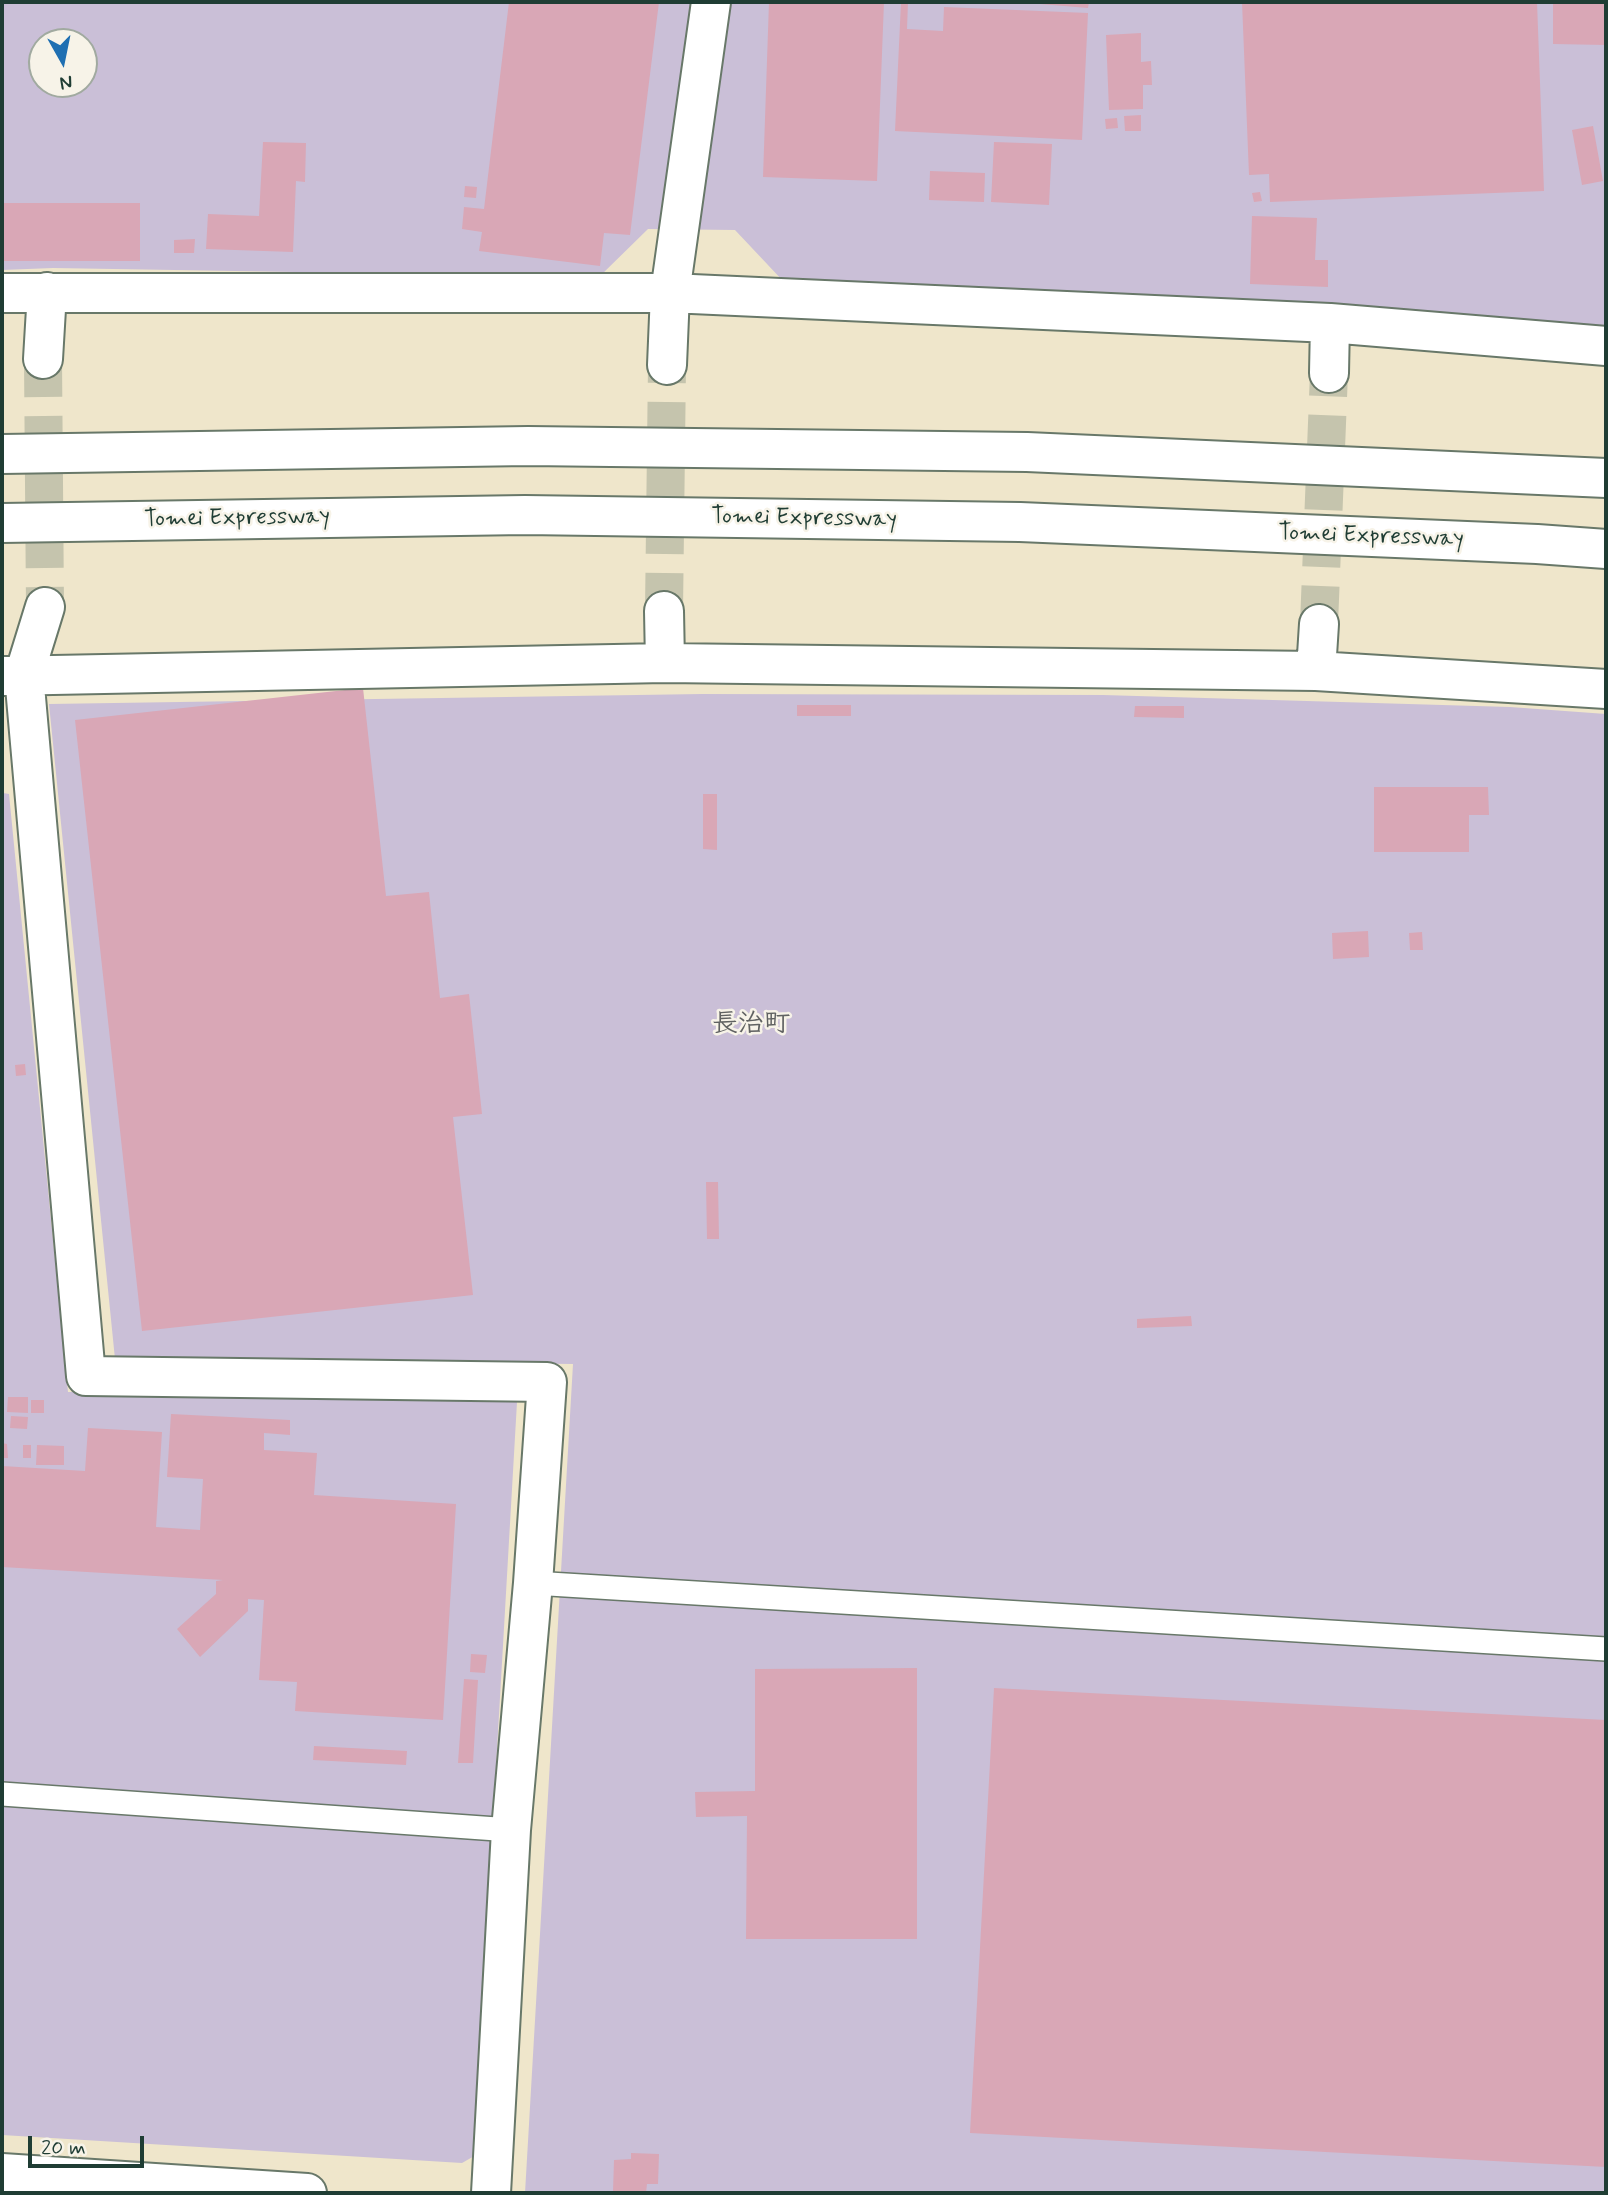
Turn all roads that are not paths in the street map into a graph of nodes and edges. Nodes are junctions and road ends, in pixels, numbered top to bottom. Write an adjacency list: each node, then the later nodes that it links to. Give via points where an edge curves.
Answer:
1 (711, 2): 4 (main road)
2 (47, 292): 3 (main road); 4 (main road); 7 (main road)
3 (2, 293)
4 (670, 293): 5 (main road); 8 (main road)
5 (1330, 323): 6 (main road); 9 (main road)
6 (1606, 346)
7 (43, 359)
8 (667, 365)
9 (1329, 373)
10 (2, 454): 11 (main road, via 528,446 1027,452)
11 (1606, 478)
12 (2, 523): 13 (main road, Tomei Expressway, via 525,514 1007,522)
13 (1606, 549)
14 (45, 607): 19 (main road)
15 (664, 611): 17 (main road)
16 (1319, 624): 18 (main road)
17 (664, 663): 18 (main road); 19 (main road)
18 (1316, 671): 20 (main road)
19 (13, 676): 21 (main road, via 86,1376 547,1381)
20 (1606, 689)
21 (533, 1583): 22 (lane); 24 (main road)
22 (1606, 1649)
23 (2, 1794): 24 (lane)
24 (511, 1830): 27 (main road)
25 (2, 2172): 26 (main road)
26 (307, 2193)
27 (491, 2193)

